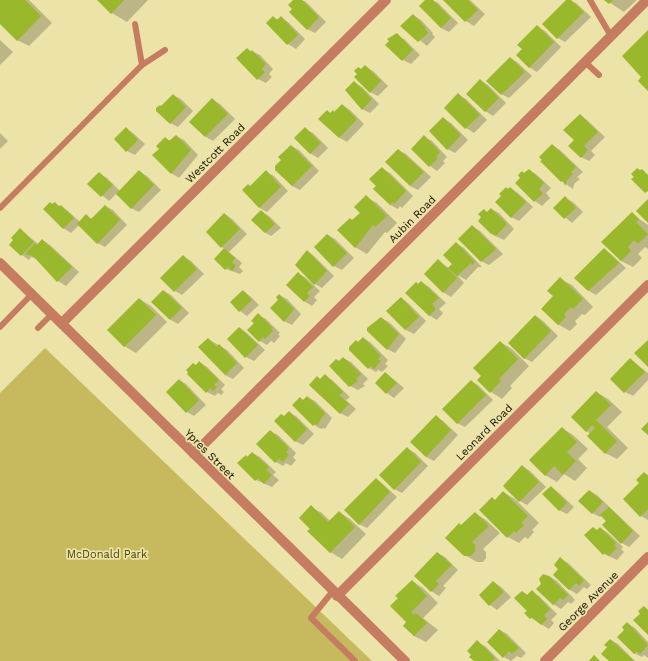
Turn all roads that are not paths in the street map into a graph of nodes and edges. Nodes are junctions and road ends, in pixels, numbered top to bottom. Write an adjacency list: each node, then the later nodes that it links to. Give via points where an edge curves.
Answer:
1 (386, 0): 15 (street, Westcott Road)
2 (590, 0): 5 (lane)
3 (647, 0): 5 (street, Aubin Road)
4 (135, 24): 8 (lane)
5 (611, 36): 7 (street, Aubin Road)
6 (165, 50): 8 (lane)
7 (585, 62): 9 (lane); 18 (street, Aubin Road)
8 (142, 65): 10 (lane)
9 (599, 75)
10 (0, 208)
11 (0, 263): 13 (street, Ypres Street)
12 (648, 285): 20 (street, Leonard Road)
13 (32, 294): 14 (street, Ypres Street); 16 (lane)
14 (52, 314): 15 (street, Ypres Street); 17 (lane)
15 (62, 323): 18 (street, Ypres Street)
16 (0, 327)
17 (38, 328)
18 (194, 454): 20 (street, Ypres Street)
19 (648, 557): 23 (street, George Avenue)
20 (335, 593): 21 (lane, via 311,618); 22 (street, Ypres Street)
21 (355, 661)
22 (405, 661)
23 (545, 661)

